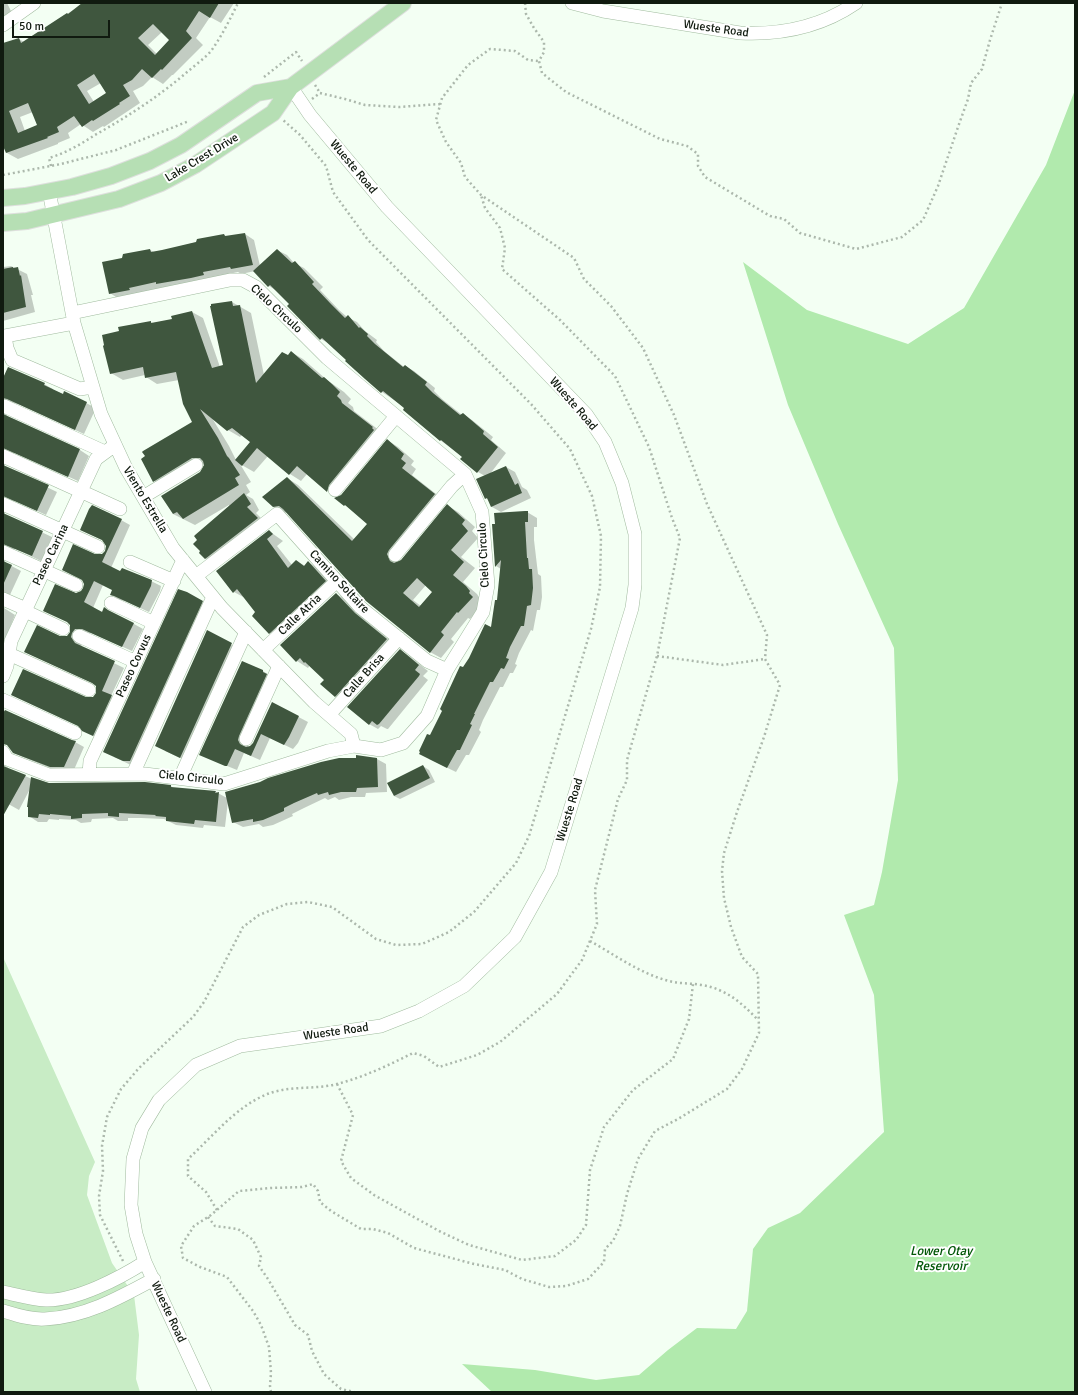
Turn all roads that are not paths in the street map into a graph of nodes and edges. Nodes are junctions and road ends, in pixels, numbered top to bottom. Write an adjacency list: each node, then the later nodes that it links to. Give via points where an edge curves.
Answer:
1 (403, 3): 6 (main road, Lake Crest Drive)
2 (572, 3): 3 (street, Wueste Road, via 740,34 759,34 815,24)
3 (856, 3)
4 (31, 4): 5 (street)
5 (3, 25)
6 (291, 88): 7 (main road, Lake Crest Drive, via 257,94 181,145 150,161 112,176); 9 (main road, Lake Crest Drive, via 273,112 195,165 161,183 119,199); 60 (street, Wueste Road, via 386,207 580,408 605,442 622,484 635,534 635,585 632,608 551,872 515,937 464,986 419,1011 381,1026 240,1046 196,1066 159,1100 142,1128 133,1159 131,1205 136,1234)
7 (49, 191): 8 (main road, Lake Crest Drive); 9 (street, Viento Estrella)
8 (3, 198)
9 (52, 216): 10 (main road, Lake Crest Drive); 11 (street, Viento Estrella)
10 (3, 223)
11 (73, 318): 12 (street, Viento Estrella); 12 (street, Cielo Circulo, via 5,336 7,348 12,360 80,390); 14 (street, Cielo Circulo, via 230,280 243,280 256,287 327,358)
12 (92, 387): 15 (street, Viento Estrella)
13 (4, 406): 15 (street)
14 (396, 416): 18 (street, Cielo Circulo); 19 (street)
15 (110, 448): 20 (street, Paseo Carina, via 96,459); 21 (street, Viento Estrella, via 126,468)
16 (3, 456): 20 (street)
17 (196, 465): 21 (street)
18 (465, 474): 27 (street); 48 (street, Cielo Circulo, via 482,512 488,585 483,612)
19 (335, 490)
20 (81, 491): 23 (street); 24 (street, Paseo Carina)
21 (143, 497): 28 (street, Viento Estrella)
22 (3, 504): 24 (street)
23 (120, 509)
24 (63, 531): 25 (street); 30 (street, Paseo Carina)
25 (98, 547)
26 (3, 552): 30 (street)
27 (395, 555)
28 (183, 560): 31 (street, Viento Estrella); 32 (street, Paseo Corvus)
29 (130, 562): 32 (street)
30 (44, 570): 34 (street); 38 (street, Paseo Carina)
31 (196, 576): 33 (street, Camino Soltaire, via 276,514); 35 (street, Viento Estrella)
32 (174, 581): 39 (street, Paseo Corvus)
33 (337, 581): 43 (street, Camino Soltaire, via 360,606); 44 (street, Calle Atria)
34 (76, 585)
35 (213, 597): 41 (street, Viento Estrella); 58 (street)
36 (3, 599): 38 (street)
37 (110, 603): 39 (street)
38 (25, 610): 40 (street); 45 (street, Paseo Carina)
39 (154, 623): 46 (street, Paseo Corvus)
40 (63, 629)
41 (246, 632): 44 (street, Viento Estrella); 59 (street)
42 (79, 636): 46 (street)
43 (399, 638): 48 (street, Camino Soltaire, via 428,661); 52 (street, Calle Brisa)
44 (263, 650): 47 (street, Viento Estrella)
45 (7, 651): 49 (street, Paseo Carina, via 7,666); 50 (street)
46 (136, 662): 57 (street, Paseo Corvus, via 90,761)
47 (279, 666): 52 (street, Viento Estrella); 54 (street)
48 (447, 670): 55 (street, Cielo Circulo, via 427,716 403,743 381,750)
49 (3, 676)
50 (89, 690)
51 (3, 700): 53 (street)
52 (329, 715): 55 (street, Viento Estrella, via 351,734)
53 (75, 733)
54 (246, 739)
55 (354, 746): 59 (street, Cielo Circulo, via 328,751 224,784)
56 (3, 752): 57 (street, Cielo Circulo, via 7,758 49,774)
57 (89, 774): 58 (street, Cielo Circulo)
58 (133, 774): 59 (street, Cielo Circulo)
59 (180, 778)
60 (146, 1262): 61 (street, Wueste Road); 62 (street, via 128,1273 71,1296 46,1300)
61 (154, 1279): 63 (street, via 98,1308 68,1316 44,1319 16,1316); 64 (street, Wueste Road)
62 (3, 1292)
63 (3, 1311)
64 (205, 1392)

